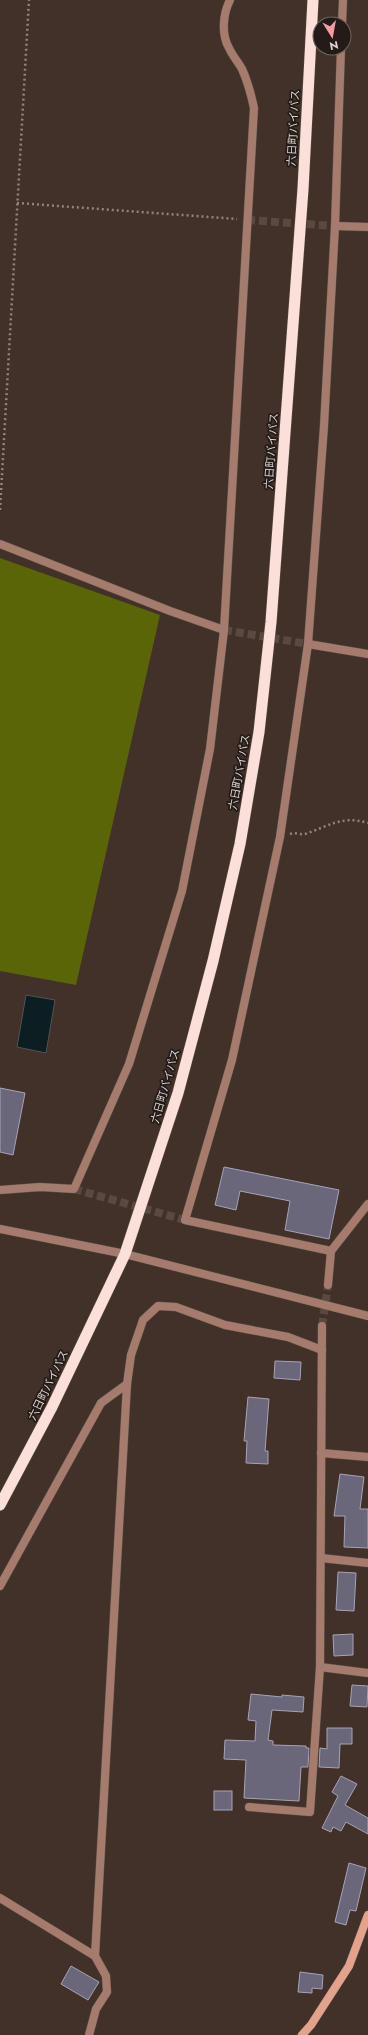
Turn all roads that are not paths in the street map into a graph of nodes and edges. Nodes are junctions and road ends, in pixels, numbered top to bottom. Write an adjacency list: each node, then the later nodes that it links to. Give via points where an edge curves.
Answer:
1 (230, 0): 9 (street, via 225,9 226,40 250,87 254,108)
2 (313, 0): 16 (highway, 六日町バイパス, via 303,197 272,607 259,732 240,844 213,961 178,1093)
3 (343, 0): 4 (street)
4 (342, 16)
5 (341, 56): 6 (street)
6 (335, 226): 7 (street); 10 (street, via 324,434)
7 (368, 228)
8 (0, 544): 9 (street, via 170,612)
9 (224, 630): 12 (street, via 210,749 182,891 129,1064 74,1189 40,1187)
10 (308, 644): 11 (street); 15 (street, via 280,837 232,1060 185,1220)
11 (368, 654)
12 (0, 1190)
13 (368, 1204): 15 (street)
14 (0, 1229): 16 (street)
15 (331, 1250): 17 (street)
16 (125, 1254): 18 (street); 24 (highway, 六日町バイパス, via 52,1407)
17 (328, 1285)
18 (368, 1316)
19 (322, 1326): 20 (street)
20 (322, 1350): 21 (street, via 288,1337 225,1325 176,1307 158,1306 143,1320 132,1355); 22 (street)
21 (127, 1384): 27 (street, via 101,1403); 33 (street)
22 (321, 1453): 23 (street); 25 (street)
23 (368, 1457)
24 (0, 1505)
25 (321, 1558): 26 (street); 28 (street)
26 (368, 1563)
27 (0, 1586)
28 (320, 1667): 29 (street); 30 (street, via 310,1812)
29 (368, 1673)
30 (249, 1807)
31 (0, 1898): 33 (street)
32 (368, 1915): 35 (main road, via 349,1966 311,2026)
33 (94, 1956): 34 (street, via 106,1976 107,1992 96,2009)
34 (89, 2035)
35 (302, 2035)

